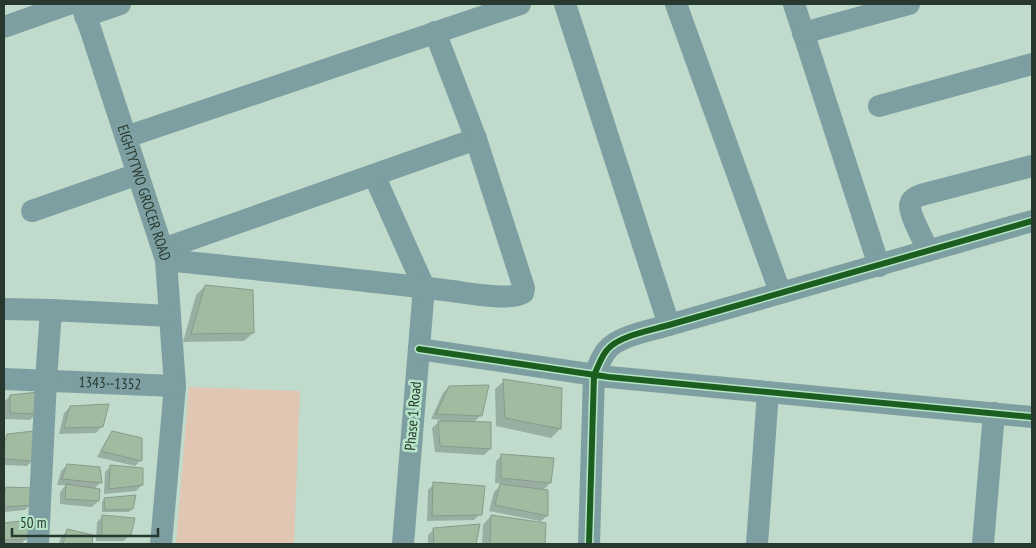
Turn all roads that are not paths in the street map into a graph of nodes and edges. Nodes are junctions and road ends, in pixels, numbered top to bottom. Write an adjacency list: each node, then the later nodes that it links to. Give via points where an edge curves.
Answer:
1 (120, 4): 7 (street)
2 (520, 4): 9 (street)
3 (565, 4): 28 (street)
4 (676, 4): 24 (street)
5 (794, 4): 10 (street)
6 (909, 4): 10 (street)
7 (79, 8): 8 (street); 13 (street, EIGHTYTWO GROCER ROAD)
8 (4, 27)
9 (435, 32): 13 (street); 14 (street)
10 (803, 33): 22 (street)
11 (1031, 69): 12 (street)
12 (879, 106)
13 (126, 137): 16 (street, EIGHTYTWO GROCER ROAD)
14 (476, 139): 17 (street); 23 (street, via 524,288 523,294 503,297)
15 (1032, 166): 20 (street, via 914,198 910,204 911,212)
16 (138, 174): 18 (street); 21 (street, EIGHTYTWO GROCER ROAD)
17 (374, 175): 21 (street); 23 (street)
18 (32, 211)
19 (1032, 221): 20 (street)
20 (928, 250): 22 (street)
21 (164, 255): 23 (street); 27 (street, EIGHTYTWO GROCER ROAD)
22 (879, 266): 24 (street)
23 (424, 287): 29 (street, Phase 1 Road)
24 (780, 292): 28 (street)
25 (4, 308): 26 (street)
26 (51, 310): 27 (street); 32 (street)
27 (170, 316): 33 (street, EIGHTYTWO GROCER ROAD)
28 (669, 325): 30 (street, via 612,344)
29 (419, 349): 30 (street); 39 (street, Phase 1 Road)
30 (594, 375): 34 (street); 40 (street)
31 (4, 379): 32 (street, 1343--1352)
32 (46, 380): 33 (street, 1343--1352); 37 (street)
33 (175, 386): 38 (street, EIGHTYTWO GROCER ROAD)
34 (768, 392): 35 (street); 41 (street)
35 (994, 413): 36 (street); 42 (street)
36 (1032, 417)
37 (38, 544)
38 (161, 544)
39 (402, 544)
40 (589, 544)
41 (757, 544)
42 (983, 544)

